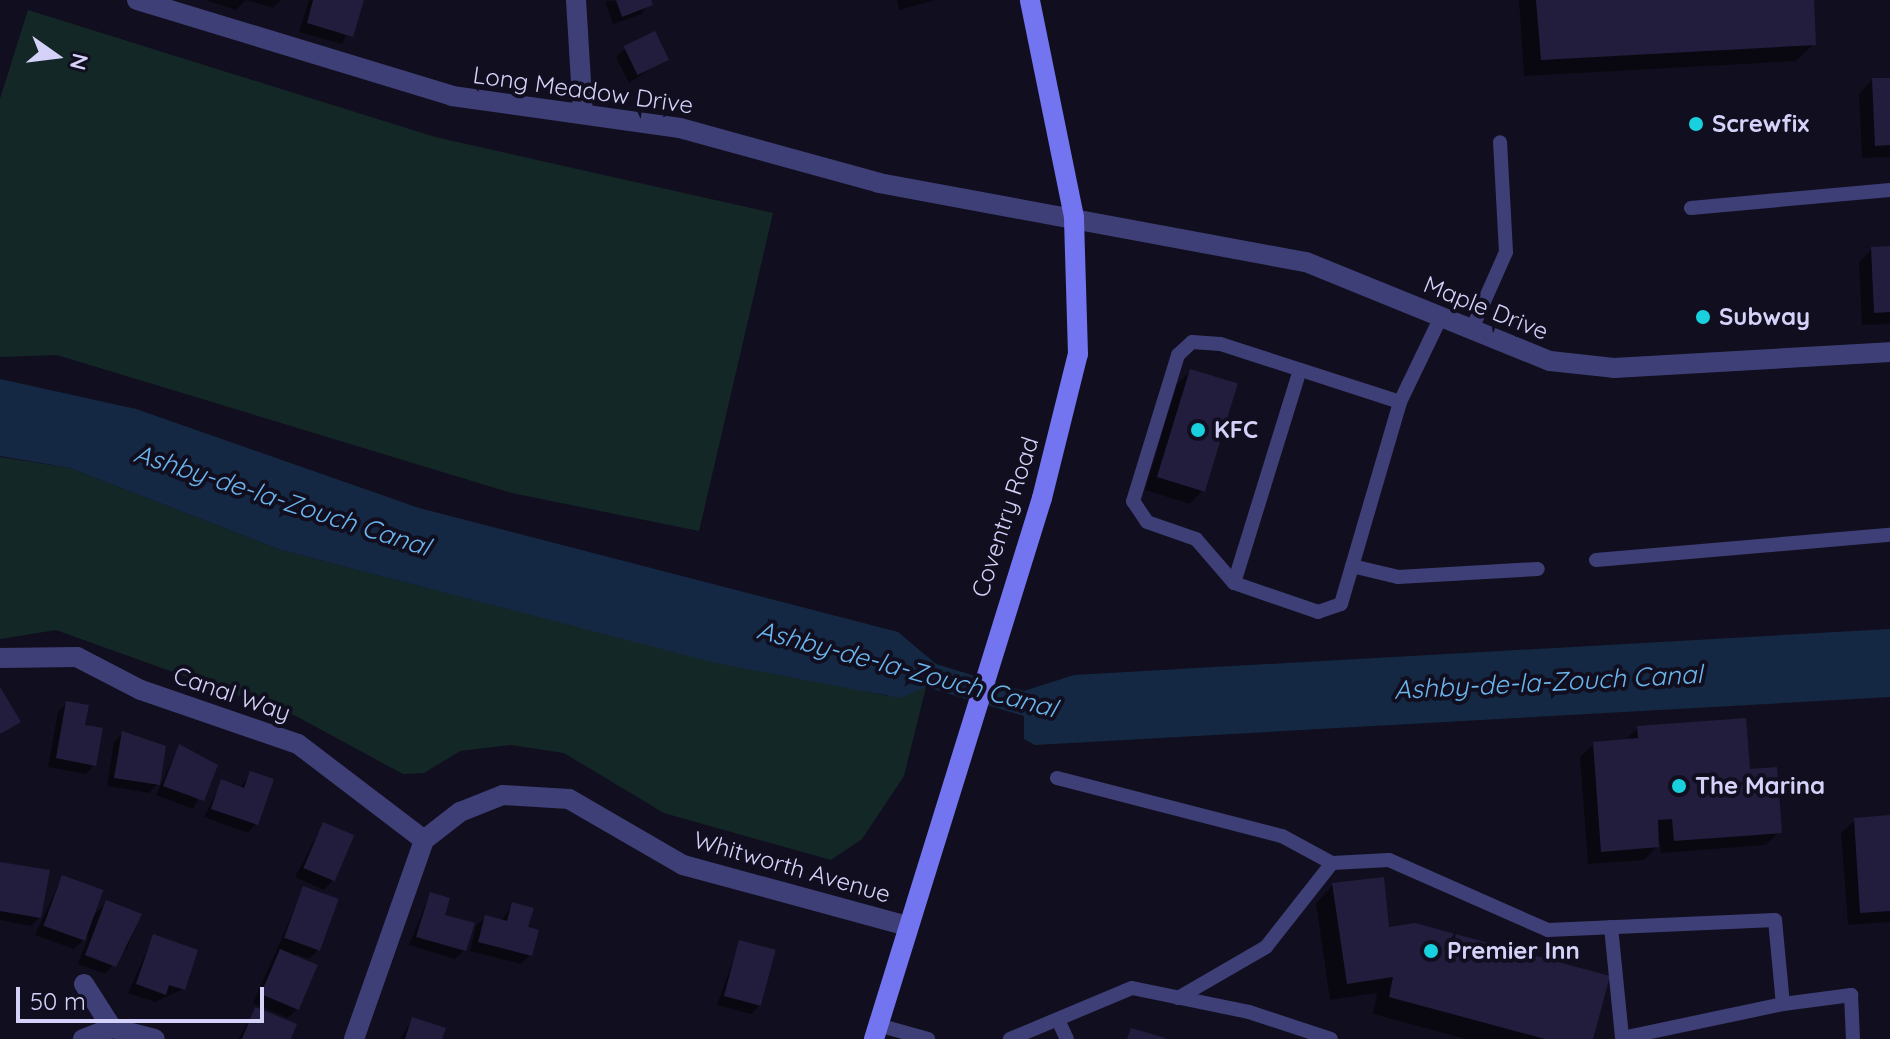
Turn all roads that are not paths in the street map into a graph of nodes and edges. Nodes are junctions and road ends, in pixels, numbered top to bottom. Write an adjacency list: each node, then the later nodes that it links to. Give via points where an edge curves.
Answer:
1 (137, 0): 4 (street, Long Meadow Drive, via 452,96)
2 (576, 0): 4 (street)
3 (1030, 0): 8 (main road, Coventry Road)
4 (583, 113): 8 (street, Long Meadow Drive, via 680,128 879,183)
5 (1500, 142): 10 (lane, via 1506,252)
6 (1890, 190): 7 (lane)
7 (1691, 208)
8 (1074, 217): 9 (street, Maple Drive, via 1306,262); 23 (main road, Coventry Road, via 1078,354 1042,498 999,620)
9 (1440, 319): 10 (street, Maple Drive); 13 (lane)
10 (1471, 331): 11 (street, Maple Drive, via 1550,361 1614,368)
11 (1890, 352)
12 (1300, 370): 13 (lane); 18 (lane); 18 (lane, via 1192,342 1174,370 1133,501 1147,522 1196,539)
13 (1400, 402): 16 (lane)
14 (1890, 535): 15 (lane)
15 (1596, 560)
16 (1352, 566): 17 (lane, via 1398,577); 18 (lane, via 1341,604 1318,612)
17 (1538, 569)
18 (1234, 583)
19 (0, 658): 21 (street, Canal Way, via 77,657 141,690 298,744)
20 (1057, 778): 22 (lane, via 1282,836)
21 (424, 840): 23 (street, Whitworth Avenue, via 460,812 503,795 569,799 683,865); 33 (street)
22 (1332, 863): 24 (lane, via 1389,860 1548,930); 26 (lane, via 1266,947)
23 (908, 926): 30 (main road, Coventry Road)
24 (1611, 927): 27 (lane, via 1775,920); 27 (lane, via 1622,1038)
25 (84, 984): 29 (street)
26 (1178, 998): 28 (lane, via 1132,988); 37 (lane)
27 (1783, 1004): 38 (lane, via 1851,995)
28 (1058, 1020): 35 (lane); 36 (lane)
29 (112, 1028): 31 (street); 32 (street)
30 (876, 1032): 34 (lane)
31 (83, 1039)
32 (155, 1039)
33 (354, 1039)
34 (928, 1039)
35 (1010, 1039)
36 (1067, 1039)
37 (1331, 1039)
38 (1853, 1039)

